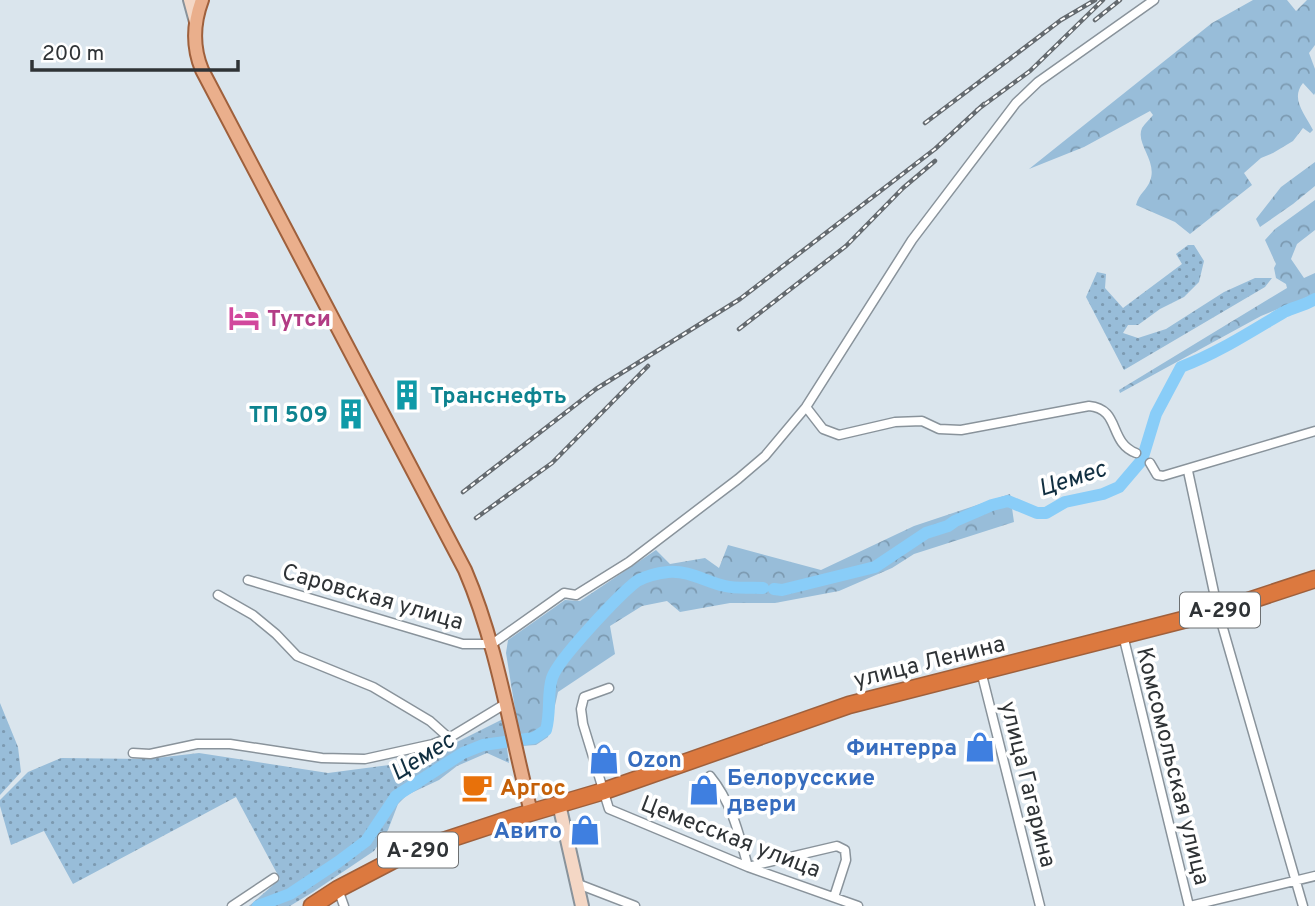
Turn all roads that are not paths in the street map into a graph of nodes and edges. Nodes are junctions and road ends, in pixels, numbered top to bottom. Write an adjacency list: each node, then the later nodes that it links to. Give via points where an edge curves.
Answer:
1 (190, 0): 4 (main road)
2 (202, 0): 4 (main road)
3 (1154, 0): 5 (street, via 1038,82 1016,103 912,240)
4 (195, 22): 15 (main road, via 195,51 202,70 465,570)
5 (806, 407): 7 (street, via 823,429 839,435 895,422 922,421 939,429 961,430 1099,407 1106,411 1121,443); 15 (street, via 765,456 664,536 576,595 564,593)
6 (1315, 430): 9 (street)
7 (1136, 453)
8 (1150, 463): 9 (street, via 1157,475)
9 (1188, 471): 13 (street)
10 (1315, 579): 13 (highway, улица Ленина / А-290)
11 (248, 580): 15 (street, Саровская улица, via 463,644)
12 (218, 595): 19 (street, via 253,615 297,656 373,687 430,721)
13 (1218, 611): 14 (highway, улица Ленина / А-290); 28 (street)
14 (1122, 635): 16 (highway, улица Ленина / А-290); 39 (street, Комсомольская улица)
15 (489, 644): 18 (main road)
16 (981, 671): 22 (highway, улица Ленина / А-290, via 849,705); 38 (street, улица Гагарина)
17 (609, 688): 22 (street, via 584,697 581,709)
18 (505, 704): 19 (street); 24 (main road)
19 (449, 738): 20 (street, via 365,759 322,758 230,744)
20 (133, 753)
21 (710, 776): 25 (street, via 732,810)
22 (604, 791): 23 (highway, улица Ленина / А-290); 25 (street, Цемесская улица, via 609,809)
23 (559, 804): 24 (highway, улица Ленина); 29 (main road)
24 (531, 812): 30 (highway, А-290, via 407,853)
25 (748, 867): 31 (street, Цемесская улица); 31 (street, via 837,846 845,850 846,860)
26 (1315, 876): 28 (street)
27 (274, 878): 32 (street)
28 (1296, 881): 39 (street); 40 (street)
29 (578, 884): 35 (main road); 36 (street)
30 (338, 889): 33 (highway, А-290); 34 (street)
31 (834, 897): 37 (street, Цемесская улица)
32 (232, 906)
33 (313, 906)
34 (344, 906)
35 (582, 906)
36 (635, 906)
37 (858, 906)
38 (1041, 906)
39 (1190, 906)
40 (1303, 906)

